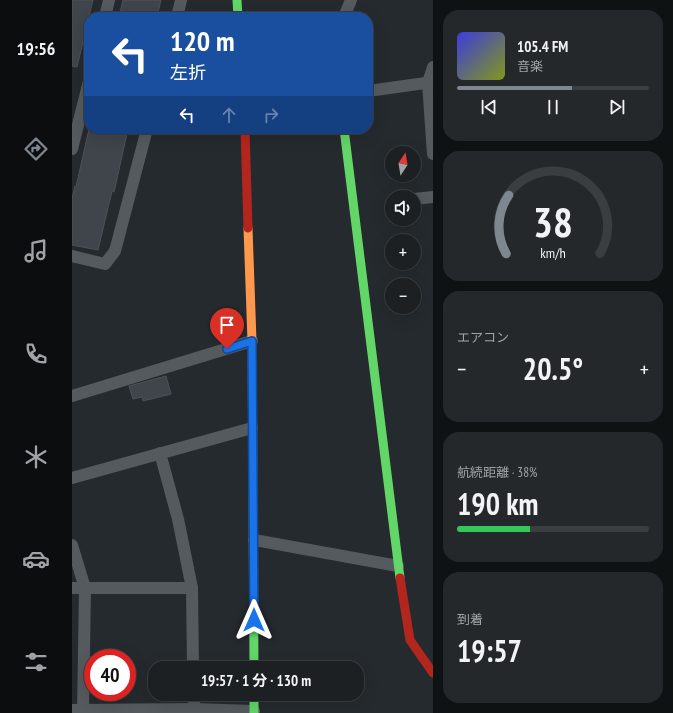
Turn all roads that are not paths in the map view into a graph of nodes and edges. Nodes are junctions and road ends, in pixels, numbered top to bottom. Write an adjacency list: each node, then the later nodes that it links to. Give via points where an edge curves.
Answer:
1 (109, 0): 5 (street)
2 (181, 0): 6 (street)
3 (236, 0): 7 (street)
4 (351, 0): 8 (street)
5 (106, 12)
6 (178, 12)
7 (237, 12)
8 (346, 12)
9 (433, 67): 10 (street)
10 (430, 83): 11 (street); 17 (street)
11 (373, 90)
12 (84, 101): 16 (street)
13 (146, 134): 20 (street, via 115,251 105,264)
14 (245, 134): 21 (street)
15 (345, 134): 28 (street)
16 (72, 149)
17 (433, 154)
18 (433, 196): 19 (street)
19 (421, 198)
20 (72, 256)
21 (252, 341): 22 (street); 23 (street)
22 (72, 396)
23 (252, 428): 24 (street); 26 (street)
24 (160, 453): 25 (street); 31 (street, via 178,519)
25 (72, 478)
26 (254, 540): 28 (street); 33 (street)
27 (72, 545): 30 (street)
28 (398, 566): 34 (street, via 410,640)
29 (72, 588): 30 (street)
30 (85, 588): 31 (street); 38 (street)
31 (192, 588): 32 (street)
32 (193, 661)
33 (254, 661)
34 (433, 673)
35 (194, 701): 37 (street)
36 (254, 701): 39 (street)
37 (194, 709): 38 (street); 39 (street)
38 (79, 711)
39 (254, 712)

